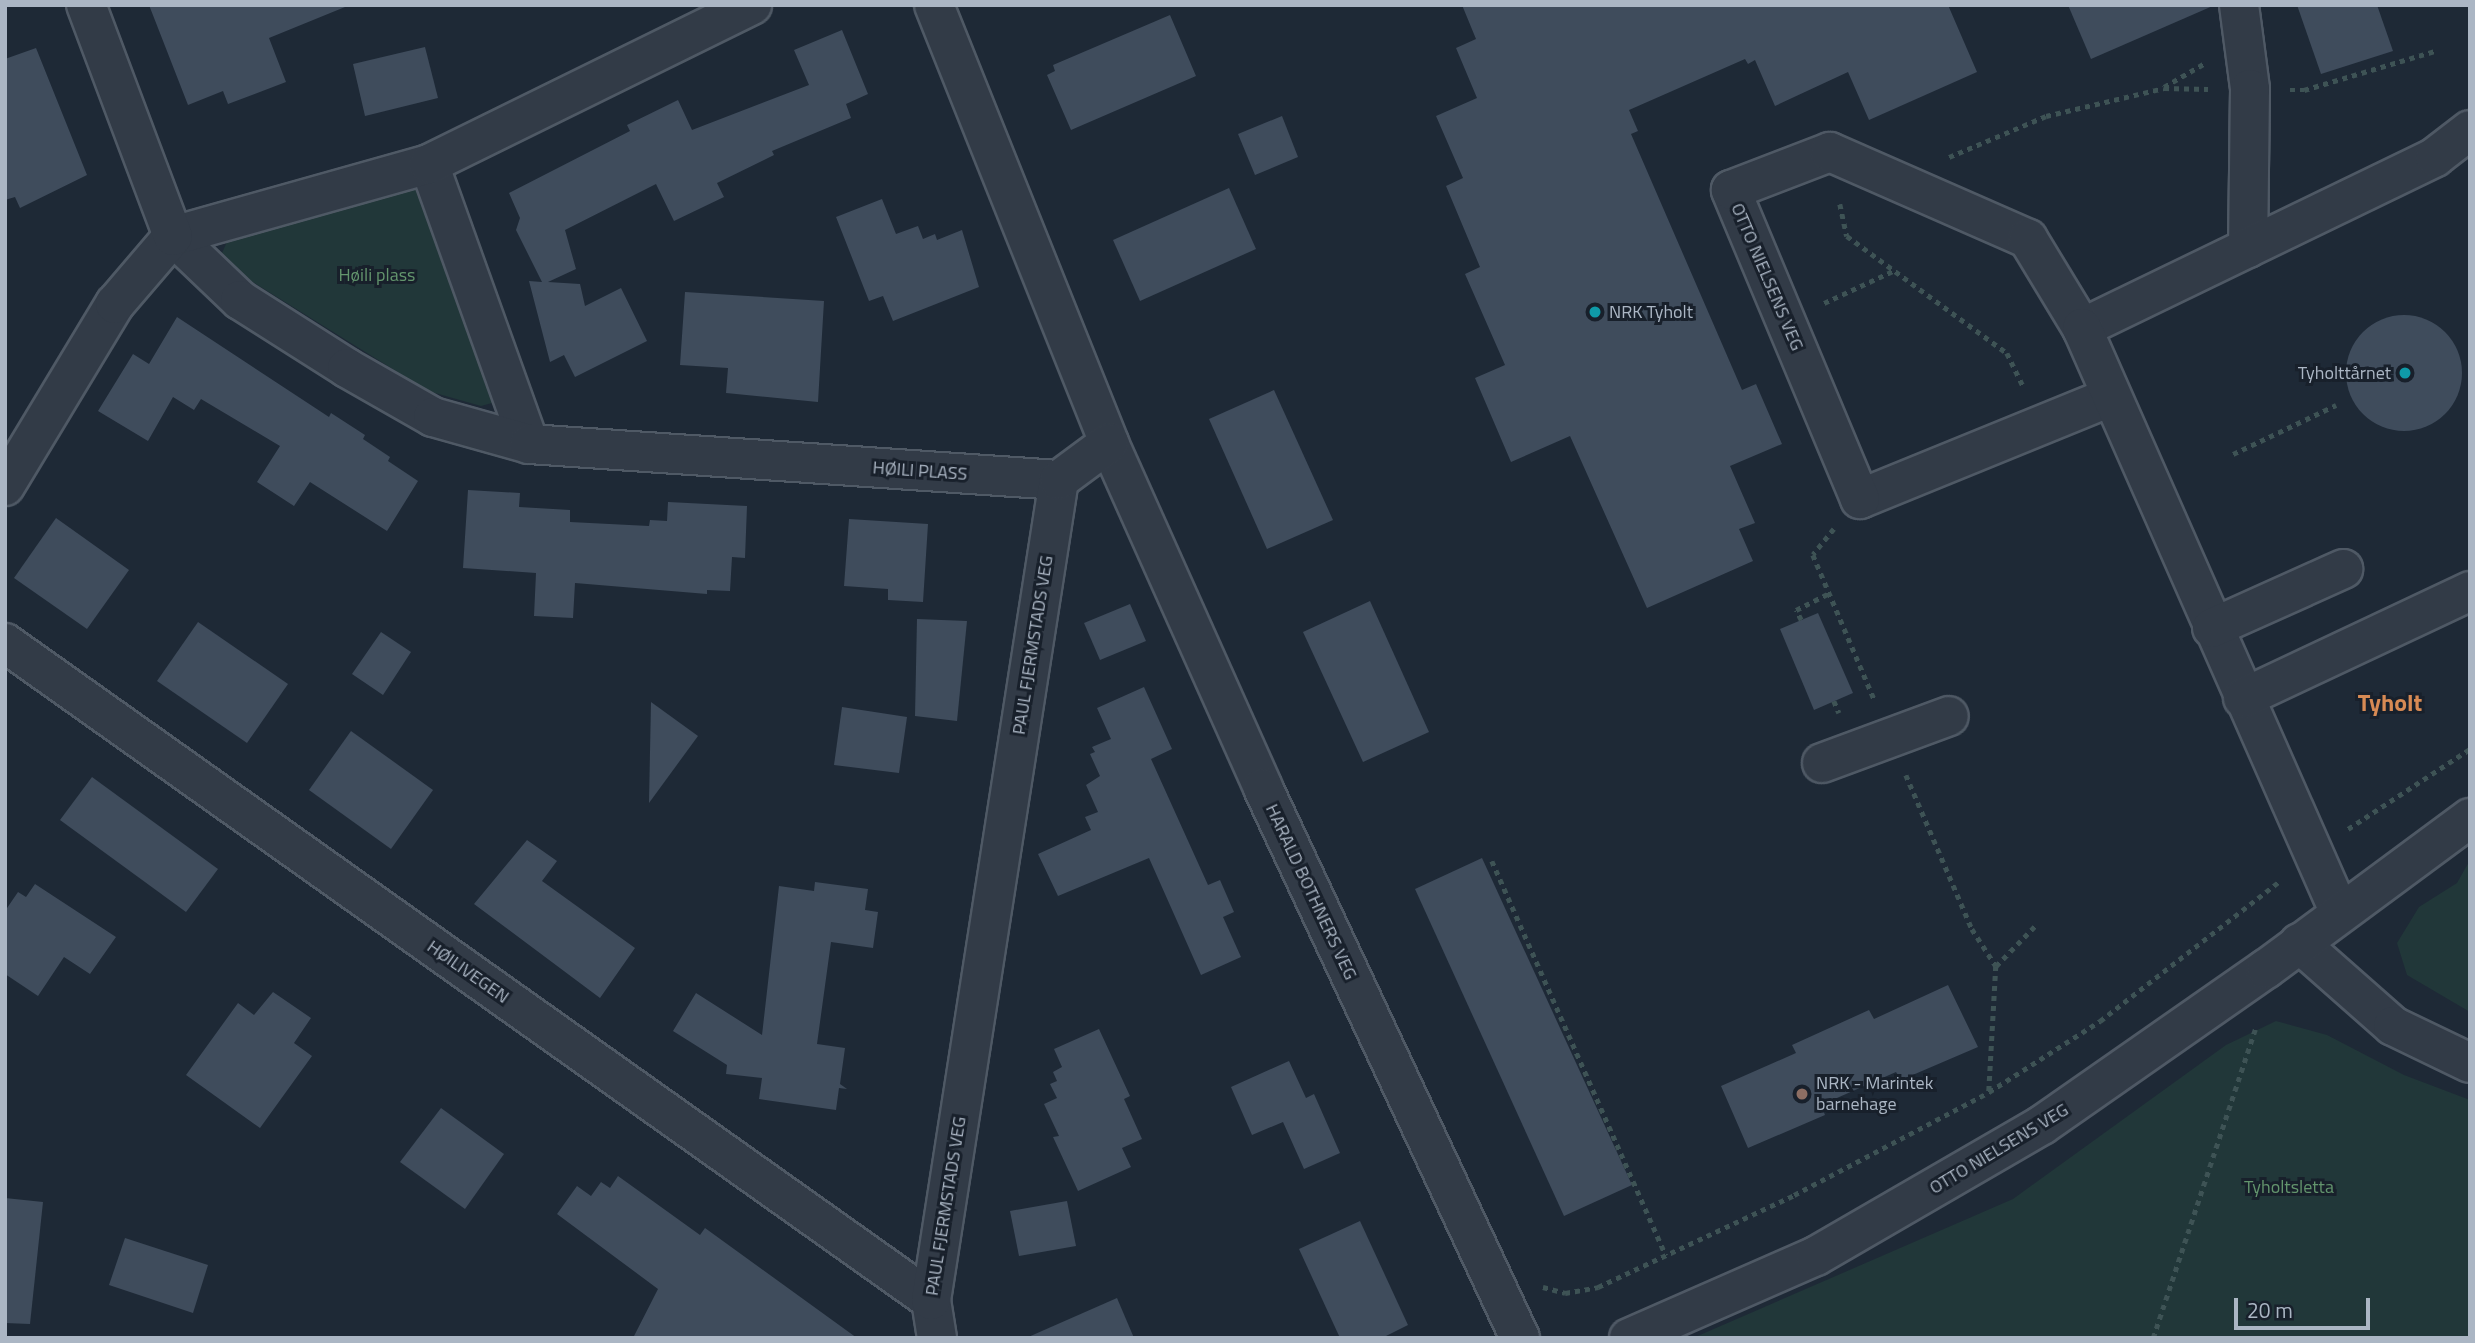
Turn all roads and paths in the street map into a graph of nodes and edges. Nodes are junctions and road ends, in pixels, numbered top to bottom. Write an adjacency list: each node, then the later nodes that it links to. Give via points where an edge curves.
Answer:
1 (86, 5): 11 (street)
2 (752, 5): 9 (street)
3 (934, 5): 19 (street)
4 (2239, 5): 6 (street)
5 (2435, 51): 6 (path, via 2304,90)
6 (2250, 89): 10 (path, via 2164,88 2046,116); 12 (street)
7 (2470, 130): 12 (street, via 2435,157)
8 (1830, 152): 10 (street); 13 (path, via 1847,236); 14 (street, OTTO NIELSENS VEG, via 1731,190)
9 (429, 164): 11 (street); 20 (street)
10 (1893, 181): 15 (street, via 2028,239)
11 (173, 236): 20 (street, HØILI PLASS, via 240,300 347,368 433,417); 23 (street, via 114,304)
12 (2248, 248): 15 (street)
13 (1893, 271): 14 (path); 18 (path, via 2007,353)
14 (1786, 321): 18 (street, OTTO NIELSENS VEG, via 1860,499)
15 (2082, 328): 16 (street)
16 (2109, 397): 18 (street, OTTO NIELSENS VEG); 28 (street)
17 (2336, 405): 21 (path)
18 (2040, 425)
19 (1109, 443): 22 (street); 46 (street, HARALD BOTHNERS VEG)
20 (529, 444): 22 (street, HØILI PLASS)
21 (2233, 454)
22 (1059, 480): 47 (street, PAUL FJERMSTADS VEG)
23 (5, 486)
24 (2343, 569): 28 (street)
25 (2470, 591): 30 (street)
26 (1829, 593): 27 (path, via 1796,610)
27 (1801, 620)
28 (2212, 628): 30 (street)
29 (5, 643): 47 (street, HØILIVEGEN)
30 (2243, 698): 35 (street)
31 (1949, 716): 33 (street)
32 (2470, 749): 35 (path)
33 (1822, 763)
34 (2470, 818): 37 (street, OTTO NIELSENS VEG)
35 (2313, 856): 37 (street); 44 (path, via 2099,1021)
36 (1492, 862): 45 (path)
37 (2339, 911): 40 (street, OTTO NIELSENS VEG)
38 (2035, 926): 41 (path)
39 (1972, 929): 41 (path)
40 (2299, 943): 43 (street, via 2393,1026); 50 (street, OTTO NIELSENS VEG, via 2042,1125 1816,1256)
41 (1997, 966): 44 (path)
42 (2259, 1017): 51 (path)
43 (2470, 1063)
44 (1989, 1092): 45 (path, via 1794,1195)
45 (1666, 1255): 46 (path, via 1598,1287 1565,1293)
46 (1488, 1275): 49 (street, HARALD BOTHNERS VEG)
47 (931, 1300): 48 (street, PAUL FJERMSTADS VEG)
48 (937, 1338)
49 (1520, 1338)
50 (1629, 1338)
51 (2153, 1338)

